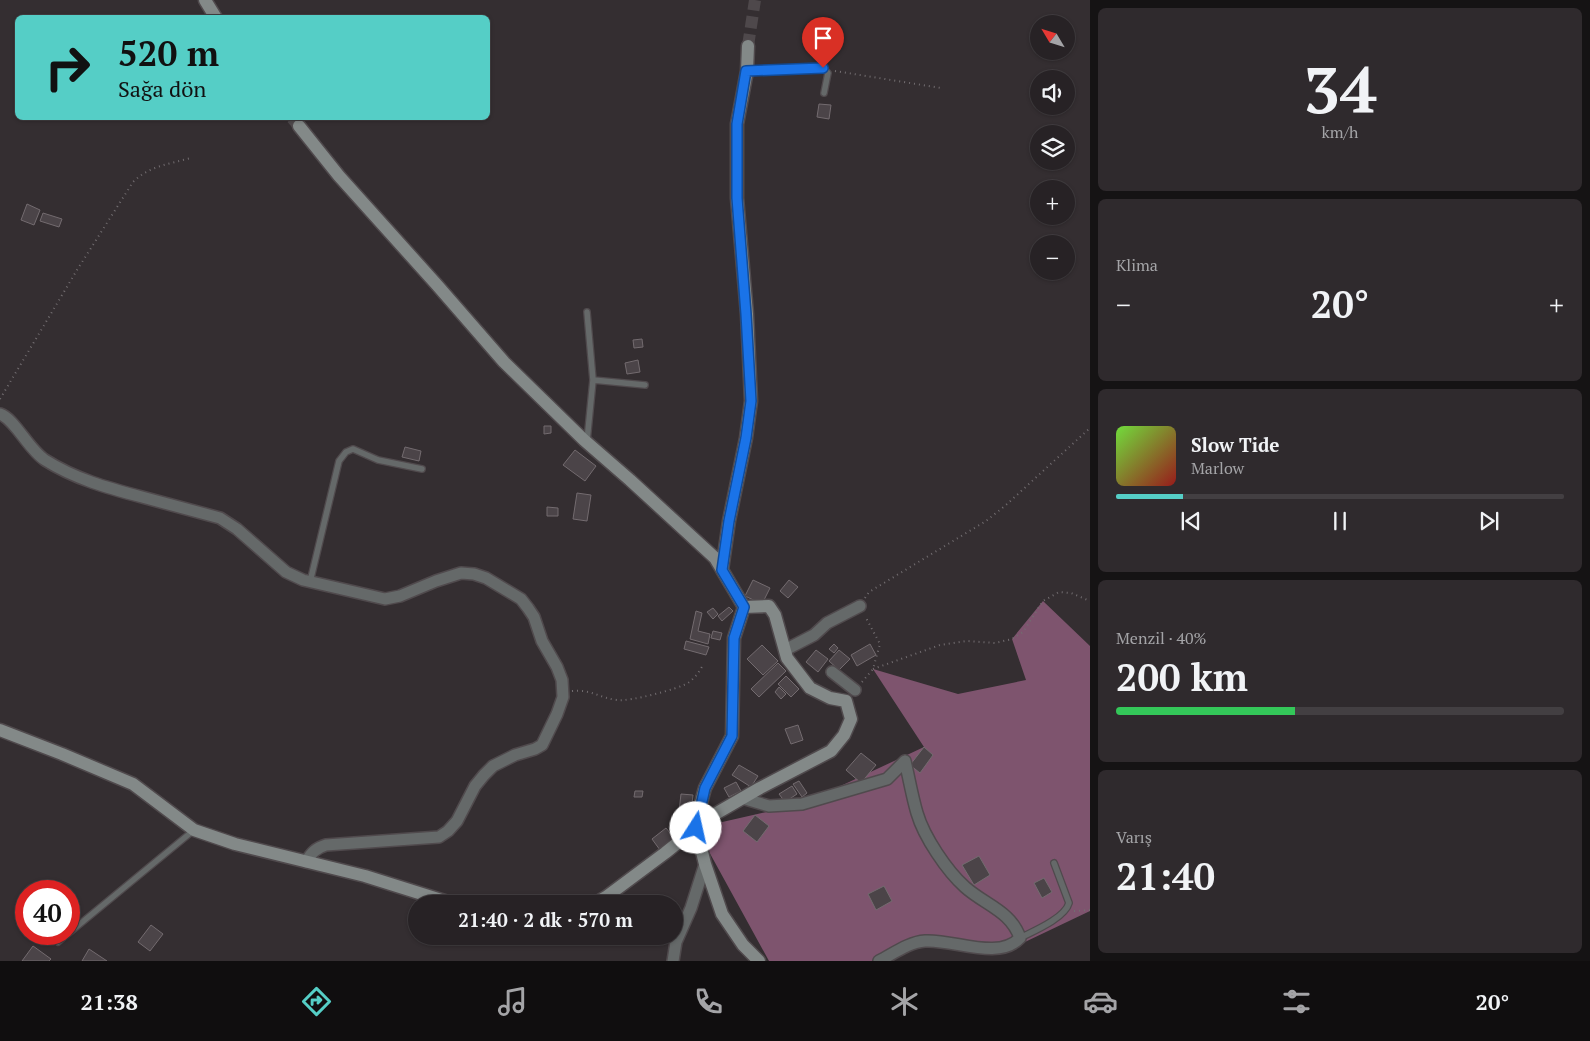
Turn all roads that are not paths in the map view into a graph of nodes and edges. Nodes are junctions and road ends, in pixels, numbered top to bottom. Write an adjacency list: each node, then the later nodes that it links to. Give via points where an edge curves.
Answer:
1 (205, 0): 2 (street)
2 (214, 15)
3 (748, 46): 4 (street)
4 (746, 71): 5 (lane, via 826,69); 13 (street, via 737,124 737,198 751,401)
5 (824, 93)
6 (299, 126): 11 (street, via 339,176 504,362)
7 (587, 312): 8 (lane)
8 (593, 380): 9 (lane); 11 (lane)
9 (645, 385)
10 (0, 414): 14 (street, via 10,420 32,450 67,472 97,485 220,518 286,572)
11 (587, 443): 13 (street, via 698,541)
12 (422, 469): 14 (lane, via 378,460 353,449 346,452 339,462)
13 (722, 570): 16 (street)
14 (310, 582): 24 (street, via 385,599 461,573 486,578 521,599 534,617 542,642 562,680 563,695 542,745 493,766 476,786 457,821 439,837 326,846 318,848)
15 (860, 606): 17 (street, via 827,622 814,636)
16 (744, 607): 17 (street, via 769,606); 22 (street, via 734,638 732,736 705,788)
17 (785, 650): 21 (street, via 787,658 810,688 830,698 846,701 851,719 844,735 831,751)
18 (832, 672): 19 (street)
19 (855, 690)
20 (0, 730): 23 (street, via 133,784)
21 (742, 798): 22 (street); 30 (street, via 769,806 802,804 887,779 905,761 918,815 929,839 960,882 1009,918)
22 (696, 828): 26 (street); 28 (street)
23 (194, 830): 24 (street); 29 (lane)
24 (306, 862): 27 (street)
25 (1054, 863): 30 (lane, via 1070,903 1066,911)
26 (705, 864): 31 (street, via 676,942); 32 (street, via 722,914 743,945)
27 (425, 895)
28 (609, 895)
29 (80, 923)
30 (1020, 938): 33 (street, via 1006,951 981,952 923,941)
31 (673, 961)
32 (759, 961)
33 (879, 961)

